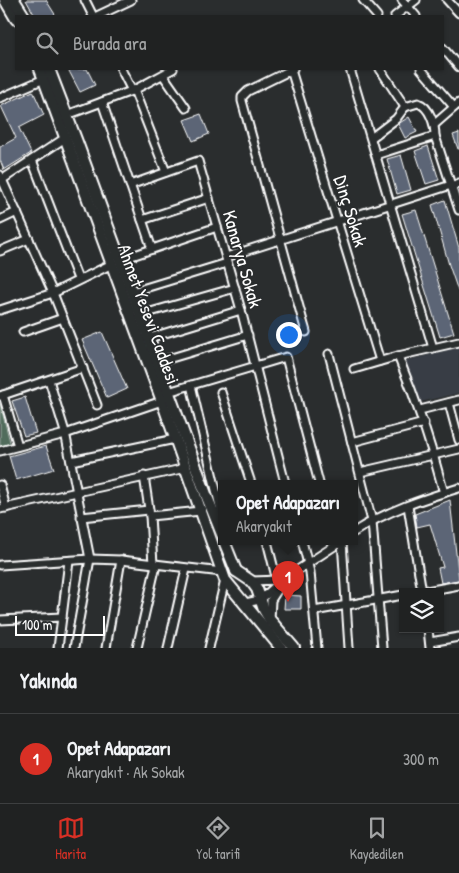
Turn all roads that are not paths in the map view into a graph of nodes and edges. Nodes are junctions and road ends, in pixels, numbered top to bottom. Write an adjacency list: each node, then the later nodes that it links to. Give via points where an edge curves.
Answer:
1 (5, 0): 16 (main road)
2 (14, 0): 11 (main road)
3 (85, 0): 12 (street)
4 (131, 0): 12 (street)
5 (363, 0): 13 (street)
6 (402, 0): 9 (street)
7 (416, 0): 9 (street)
8 (447, 0): 10 (street)
9 (407, 7): 14 (street); 15 (street)
10 (459, 13)
11 (23, 15)
12 (94, 15)
13 (375, 15)
14 (396, 15)
15 (415, 15)
16 (15, 18)
17 (444, 49): 18 (street)
18 (459, 67)
19 (48, 70): 35 (main road, Ahmet Yesevi Caddesi)
20 (122, 70): 29 (street)
21 (171, 70): 28 (street)
22 (290, 70): 56 (street, via 242,97)
23 (292, 70): 53 (street, Dinç Sokak)
24 (350, 70): 39 (street)
25 (381, 70): 33 (street)
26 (422, 70): 32 (street)
27 (42, 74): 30 (street); 38 (main road, Ahmet Yesevi Caddesi)
28 (163, 74): 29 (street); 34 (street)
29 (133, 91): 31 (street); 42 (street)
30 (0, 98)
31 (102, 102): 35 (street); 45 (street)
32 (457, 105): 36 (street)
33 (405, 107): 36 (street, via 422,104); 39 (street, via 396,119)
34 (186, 108)
35 (67, 115): 60 (main road, Ahmet Yesevi Caddesi)
36 (435, 124): 37 (street)
37 (435, 136): 40 (street); 46 (street)
38 (65, 138): 41 (street); 60 (main road, Ahmet Yesevi Caddesi)
39 (371, 138): 40 (street)
40 (376, 155): 48 (street)
41 (32, 160): 43 (street); 61 (street)
42 (166, 172): 45 (street); 47 (street, Kanarya Sokak, via 198,160)
43 (1, 179): 50 (street)
44 (459, 183): 46 (street)
45 (130, 184): 52 (street)
46 (451, 186): 48 (street); 49 (street)
47 (208, 198): 52 (street); 54 (street, Kanarya Sokak)
48 (391, 204): 53 (street); 74 (street)
49 (459, 210)
50 (17, 212): 51 (street); 55 (street)
51 (0, 220)
52 (142, 220): 57 (street)
53 (337, 221): 56 (street); 77 (street, Dinç Sokak)
54 (217, 227): 57 (street); 59 (street, Kanarya Sokak)
55 (29, 239): 58 (street); 64 (street)
56 (280, 239): 59 (street); 70 (street)
57 (152, 249): 60 (street)
58 (0, 251)
59 (227, 260): 62 (street, Kanarya Sokak); 63 (street)
60 (116, 262): 61 (street); 63 (main road, Ahmet Yesevi Caddesi); 86 (main road, Ahmet Yesevi Caddesi)
61 (78, 280): 64 (street)
62 (235, 288): 66 (street, Kanarya Sokak); 67 (street)
63 (132, 292): 67 (main road, Ahmet Yesevi Caddesi)
64 (53, 293): 65 (street); 68 (street)
65 (0, 310)
66 (241, 310): 71 (street, Kanarya Sokak); 72 (street)
67 (140, 315): 72 (main road, Ahmet Yesevi Caddesi)
68 (62, 318): 69 (street); 80 (street)
69 (23, 332)
70 (306, 332)
71 (248, 335): 78 (street); 79 (street, Kanarya Sokak)
72 (149, 338): 78 (main road, Ahmet Yesevi Caddesi)
73 (459, 342): 74 (street)
74 (433, 348): 76 (street)
75 (329, 354): 95 (street)
76 (398, 356): 77 (street); 90 (street)
77 (380, 361): 81 (street)
78 (158, 362): 86 (main road, Ahmet Yesevi Caddesi)
79 (254, 366): 83 (street); 106 (street, Kanarya Sokak); 107 (street, via 286,357)
80 (83, 368): 82 (street); 89 (street)
81 (354, 369)
82 (49, 380): 85 (street); 92 (street)
83 (191, 385): 86 (street); 101 (street)
84 (221, 392): 105 (street)
85 (2, 396): 96 (street)
86 (165, 396): 92 (street); 93 (main road, Ahmet Yesevi Caddesi); 102 (main road, Ahmet Yesevi Caddesi)
87 (459, 400): 88 (street)
88 (449, 403): 90 (street); 94 (street)
89 (97, 405)
90 (420, 410): 91 (street)
91 (424, 423): 95 (street); 99 (street)
92 (65, 434): 96 (street); 100 (street)
93 (175, 439): 100 (street); 102 (main road, Ahmet Yesevi Caddesi)
94 (459, 440)
95 (352, 442): 103 (street)
96 (18, 446): 98 (street)
97 (459, 449): 99 (street)
98 (0, 452)
99 (434, 454): 103 (street); 111 (street)
100 (71, 461): 110 (street)
101 (210, 463): 102 (street); 116 (street)
102 (191, 468): 104 (street); 114 (main road, Ahmet Yesevi Caddesi); 116 (main road, Ahmet Yesevi Caddesi)
103 (360, 472): 118 (street)
104 (144, 476): 110 (street); 115 (street)
105 (250, 480)
106 (284, 480)
107 (318, 480)
108 (0, 485): 113 (street)
109 (459, 488): 111 (street)
110 (76, 492): 113 (street); 117 (street)
111 (444, 493): 112 (street)
112 (408, 506): 118 (street); 137 (street)
113 (3, 508)
114 (201, 511): 115 (street); 133 (main road, Ahmet Yesevi Caddesi)
115 (149, 513): 117 (street); 129 (street)
116 (217, 513)
117 (81, 517): 125 (street)
118 (372, 521): 119 (street); 140 (street)
119 (358, 530)
120 (226, 545): 132 (main road)
121 (268, 545): 134 (street)
122 (303, 545): 128 (street)
123 (334, 545): 128 (street)
124 (338, 545): 143 (street)
125 (90, 559): 126 (street); 127 (street); 151 (street)
126 (122, 560): 129 (street); 152 (street)
127 (69, 561): 130 (street); 145 (street)
128 (308, 563): 134 (street); 144 (street)
129 (154, 564): 131 (street); 153 (street)
130 (0, 565)
131 (186, 569): 133 (street); 154 (street)
132 (236, 571): 133 (main road); 135 (main road)
133 (223, 576): 142 (main road); 155 (street)
134 (281, 580): 135 (street); 141 (street); 147 (street, via 271,600)
135 (251, 581): 141 (main road)
136 (459, 585): 138 (street)
137 (421, 588)
138 (443, 588)
139 (399, 596): 140 (street)
140 (379, 599): 143 (street); 160 (street)
141 (260, 600): 142 (street); 147 (main road)
142 (244, 602): 156 (main road)
143 (346, 605): 144 (street); 159 (street)
144 (314, 611): 158 (street)
145 (62, 617): 146 (street); 150 (street)
146 (0, 620)
147 (270, 620): 157 (main road)
148 (459, 638): 149 (street)
149 (430, 645)
150 (58, 648)
151 (74, 648)
152 (106, 648)
153 (137, 648)
154 (168, 648)
155 (209, 648)
156 (282, 648)
157 (294, 648)
158 (317, 648)
159 (349, 648)
160 (382, 648)

